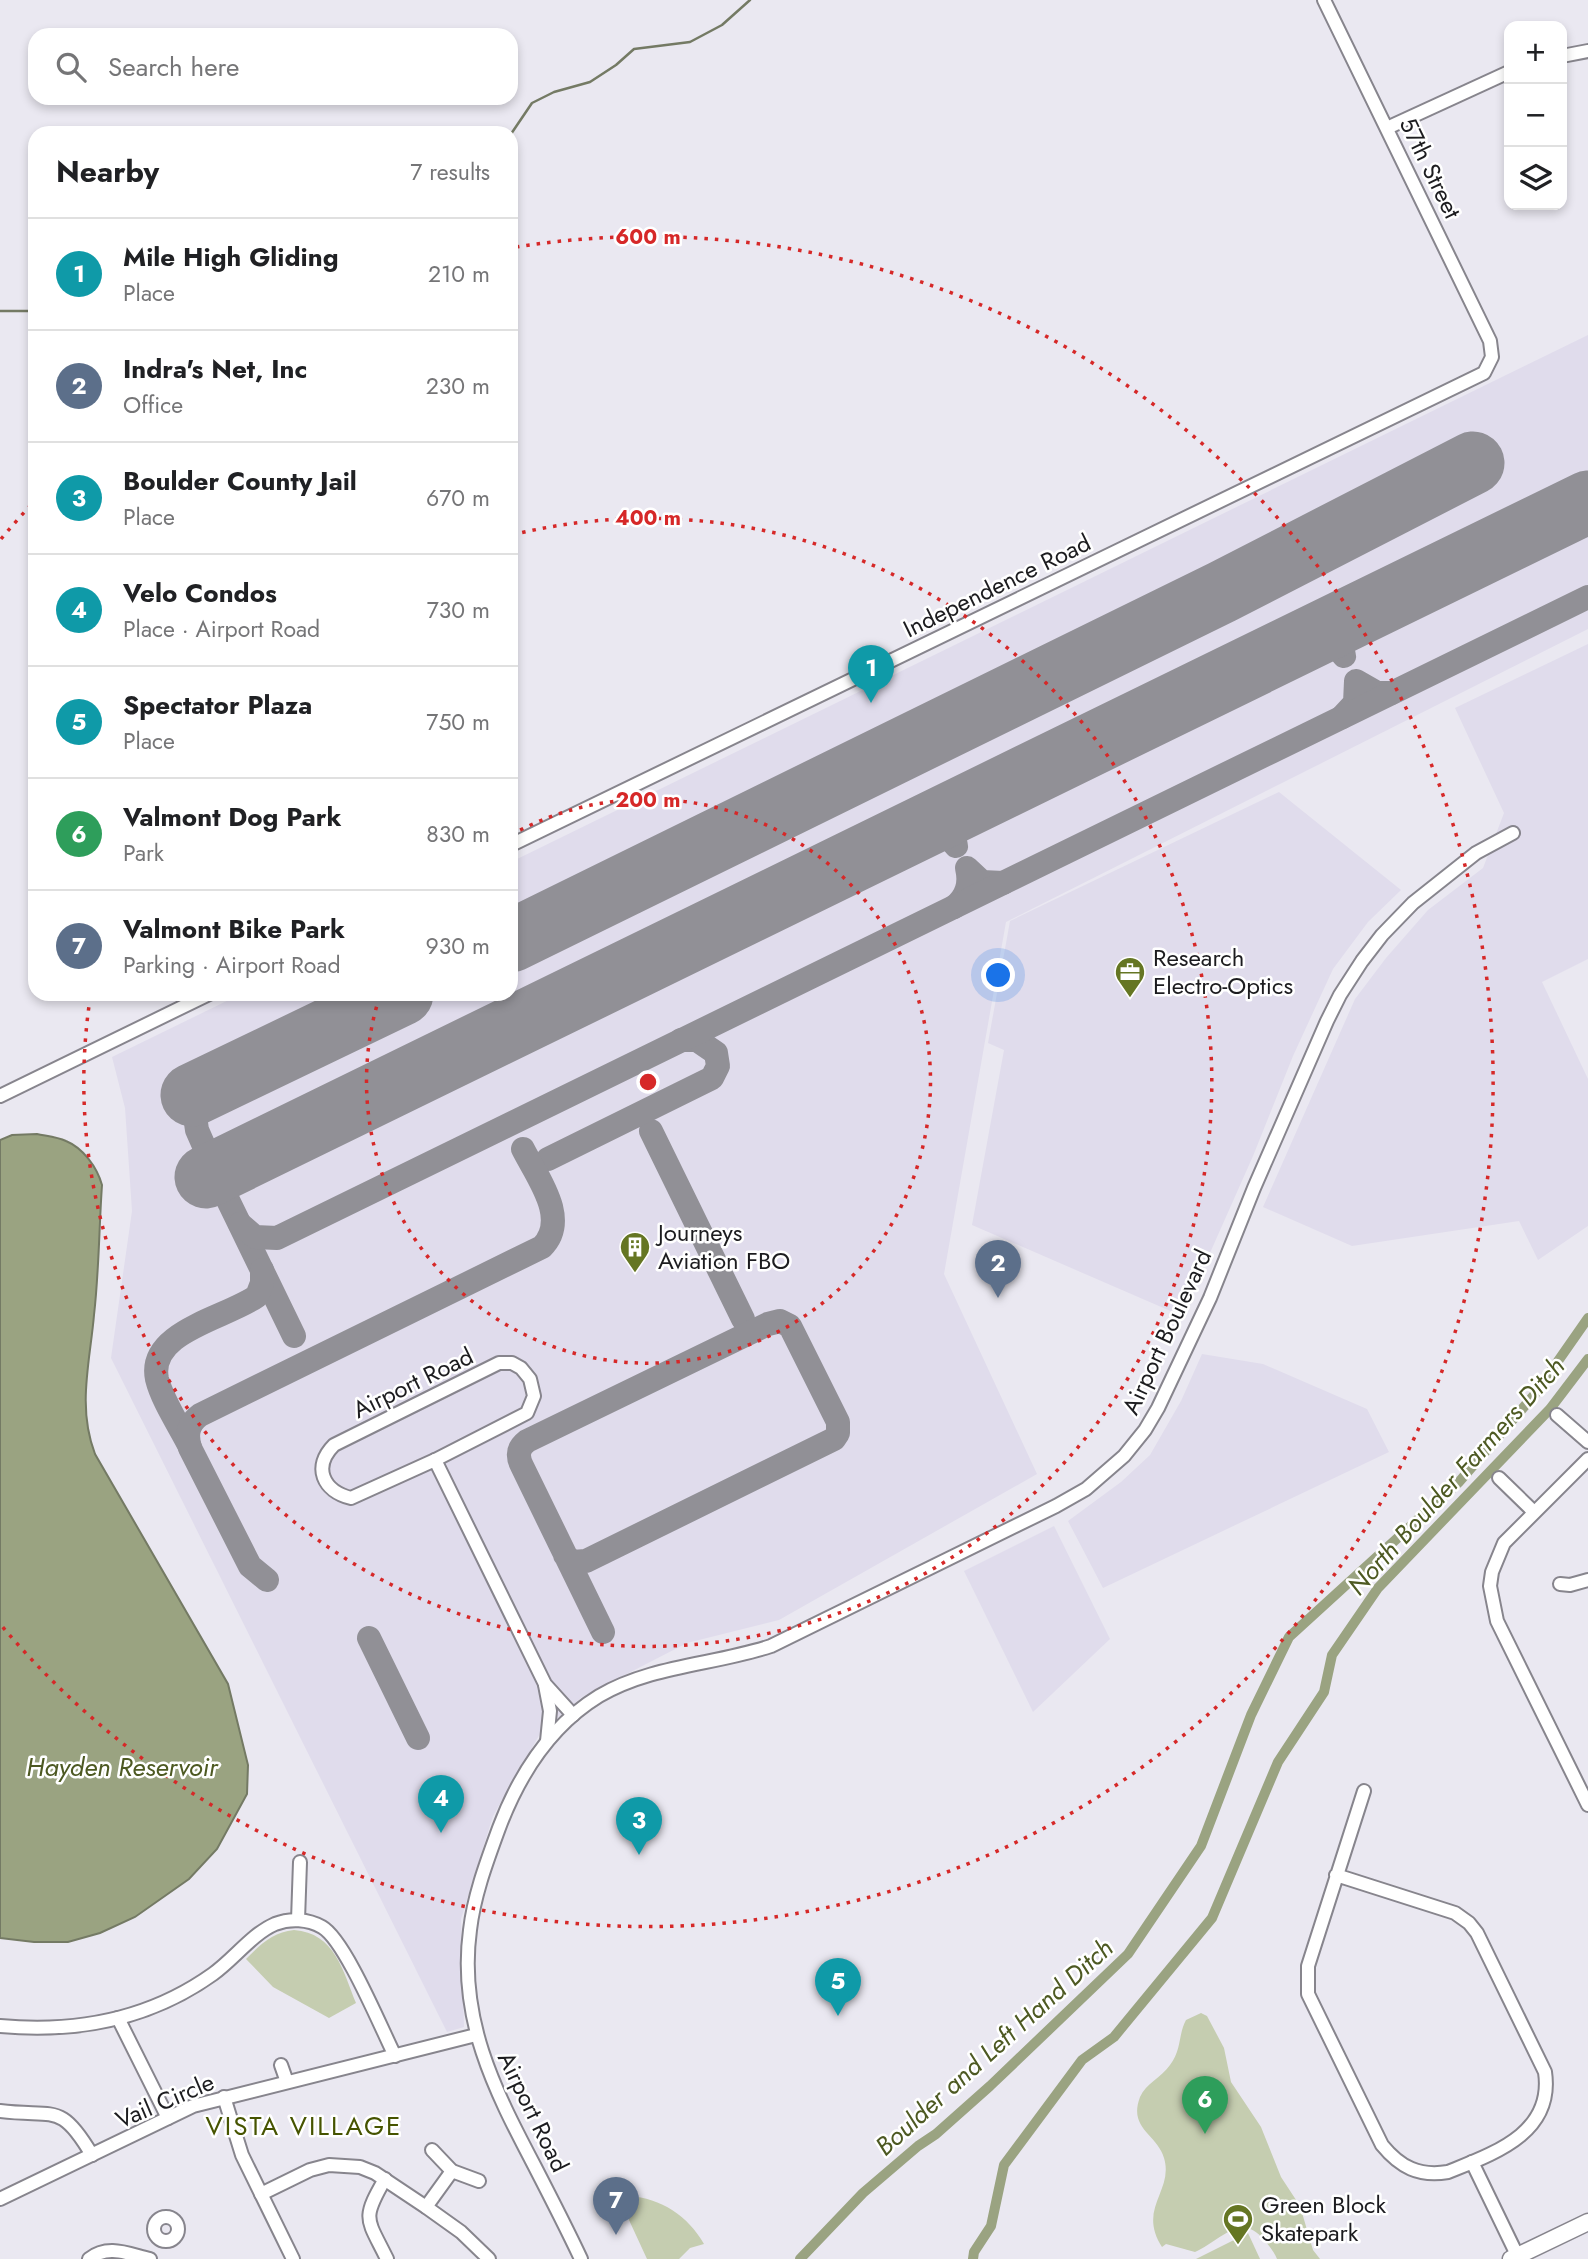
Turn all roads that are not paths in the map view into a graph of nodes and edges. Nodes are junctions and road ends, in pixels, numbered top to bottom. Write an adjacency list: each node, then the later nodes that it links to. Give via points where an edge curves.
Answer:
1 (1324, 0): 5 (street, 57th Street)
2 (1588, 51): 3 (street)
3 (1567, 55)
4 (1504, 74): 5 (street)
5 (1387, 128): 6 (street, 57th Street, via 1486,331)
6 (1492, 357): 8 (street, Independence Road, via 1476,378)
7 (1513, 832): 20 (street, Airport Boulevard, via 1476,853 1413,903 1382,935 1340,995 1158,1409 1136,1443 1106,1474 1025,1521 781,1641 744,1655 643,1675 599,1696)
8 (518, 842)
9 (195, 1001): 10 (street)
10 (0, 1096)
11 (1557, 1415): 12 (street)
12 (1588, 1442)
13 (1588, 1459): 16 (street)
14 (435, 1460): 14 (street, Airport Road, via 351,1498 337,1495 321,1471 327,1453 345,1439 499,1363 521,1368 530,1379 534,1396 527,1413); 19 (street)
15 (1499, 1478): 16 (street)
16 (1534, 1513): 23 (street, via 1504,1543 1484,1586)
17 (1588, 1580): 18 (street)
18 (1560, 1584)
19 (545, 1684): 20 (street); 21 (street, via 550,1711)
20 (573, 1715): 21 (street, Airport Road)
21 (547, 1741): 31 (street, Airport Road, via 511,1799 474,1908 467,1968)
22 (1588, 1773): 23 (street)
23 (1575, 1779): 25 (street)
24 (1364, 1791): 27 (street)
25 (1588, 1805)
26 (300, 1862): 28 (street)
27 (1336, 1875): 40 (street, via 1308,1966 1308,1994 1382,2145 1394,2159 1417,2172 1435,2174); 40 (street, via 1455,1913 1469,1923 1542,2065 1546,2094 1531,2127)
28 (298, 1920): 29 (street, via 268,1928 197,1985); 32 (street, via 321,1927 340,1944)
29 (118, 2018): 30 (street, via 66,2028); 37 (street)
30 (0, 2026)
31 (476, 2035): 32 (street, Vail Circle); 56 (street, Airport Road, via 488,2074)
32 (395, 2056): 34 (street, Vail Circle)
33 (281, 2065): 34 (street)
34 (287, 2082): 35 (street, Vail Circle)
35 (224, 2097): 37 (street, Vail Circle); 44 (street, via 242,2155)
36 (0, 2111): 39 (street, via 66,2119)
37 (168, 2118): 39 (street, Vail Circle)
38 (432, 2150): 41 (street)
39 (92, 2155): 45 (street, Vail Circle)
40 (1472, 2162): 49 (street)
41 (453, 2171): 43 (street); 46 (street)
42 (385, 2179): 44 (street, via 360,2167 330,2165); 46 (street); 54 (street, via 368,2213)
43 (479, 2181)
44 (261, 2193): 53 (street)
45 (0, 2199)
46 (426, 2207): 55 (street)
47 (1588, 2222): 49 (main road)
48 (161, 2240): 52 (street)
49 (1516, 2258)
50 (89, 2259): 51 (street, via 110,2250)
51 (150, 2259)
52 (156, 2259)
53 (293, 2259)
54 (387, 2259)
55 (489, 2259)
56 (581, 2259)

